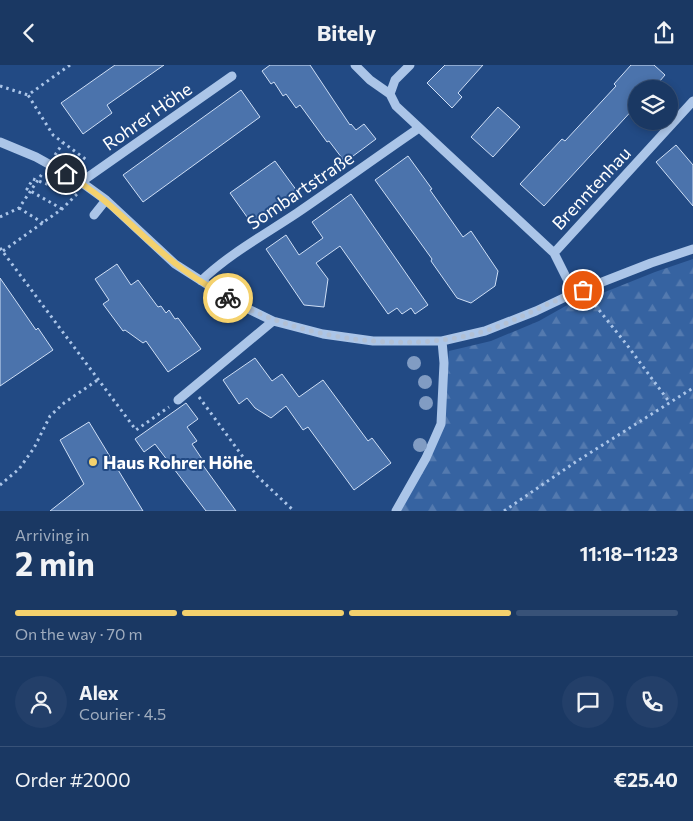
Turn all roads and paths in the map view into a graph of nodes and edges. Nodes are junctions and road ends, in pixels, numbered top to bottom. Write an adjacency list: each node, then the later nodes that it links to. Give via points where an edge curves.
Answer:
1 (70, 65): 7 (path)
2 (355, 65): 6 (street)
3 (410, 65): 6 (street, via 395,80)
4 (232, 76): 11 (street, Rohrer Höhe)
5 (0, 86): 7 (path)
6 (390, 93): 9 (street, via 396,106)
7 (28, 95): 11 (path, via 53,135)
8 (693, 101): 20 (street, Brenntenhau)
9 (419, 128): 20 (street); 21 (street, Sombartstraße, via 214,268)
10 (0, 141): 12 (street)
11 (99, 170): 12 (street, Rohrer Höhe)
12 (81, 182): 13 (street)
13 (106, 200): 15 (street); 21 (street, via 175,264)
14 (62, 209): 14 (path, via 77,195 33,179 27,189); 17 (path)
15 (94, 215)
16 (0, 217): 17 (path, via 19,208)
17 (43, 223): 18 (path)
18 (1, 249): 26 (path)
19 (693, 249): 22 (street)
20 (554, 253): 23 (street)
21 (201, 281): 24 (street)
22 (583, 290): 23 (street); 30 (path)
23 (574, 293): 25 (street, via 485,331)
24 (274, 321): 25 (street, via 323,334 373,341); 28 (street)
25 (442, 341): 33 (street, via 441,423 426,458)
26 (99, 379): 29 (path, via 136,429); 31 (path, via 50,416 34,448)
27 (693, 388): 30 (path)
28 (193, 389): 29 (street); 32 (path, via 256,476)
29 (178, 400)
30 (670, 403): 34 (path)
31 (0, 485)
32 (294, 511)
33 (396, 511)
34 (504, 511)

